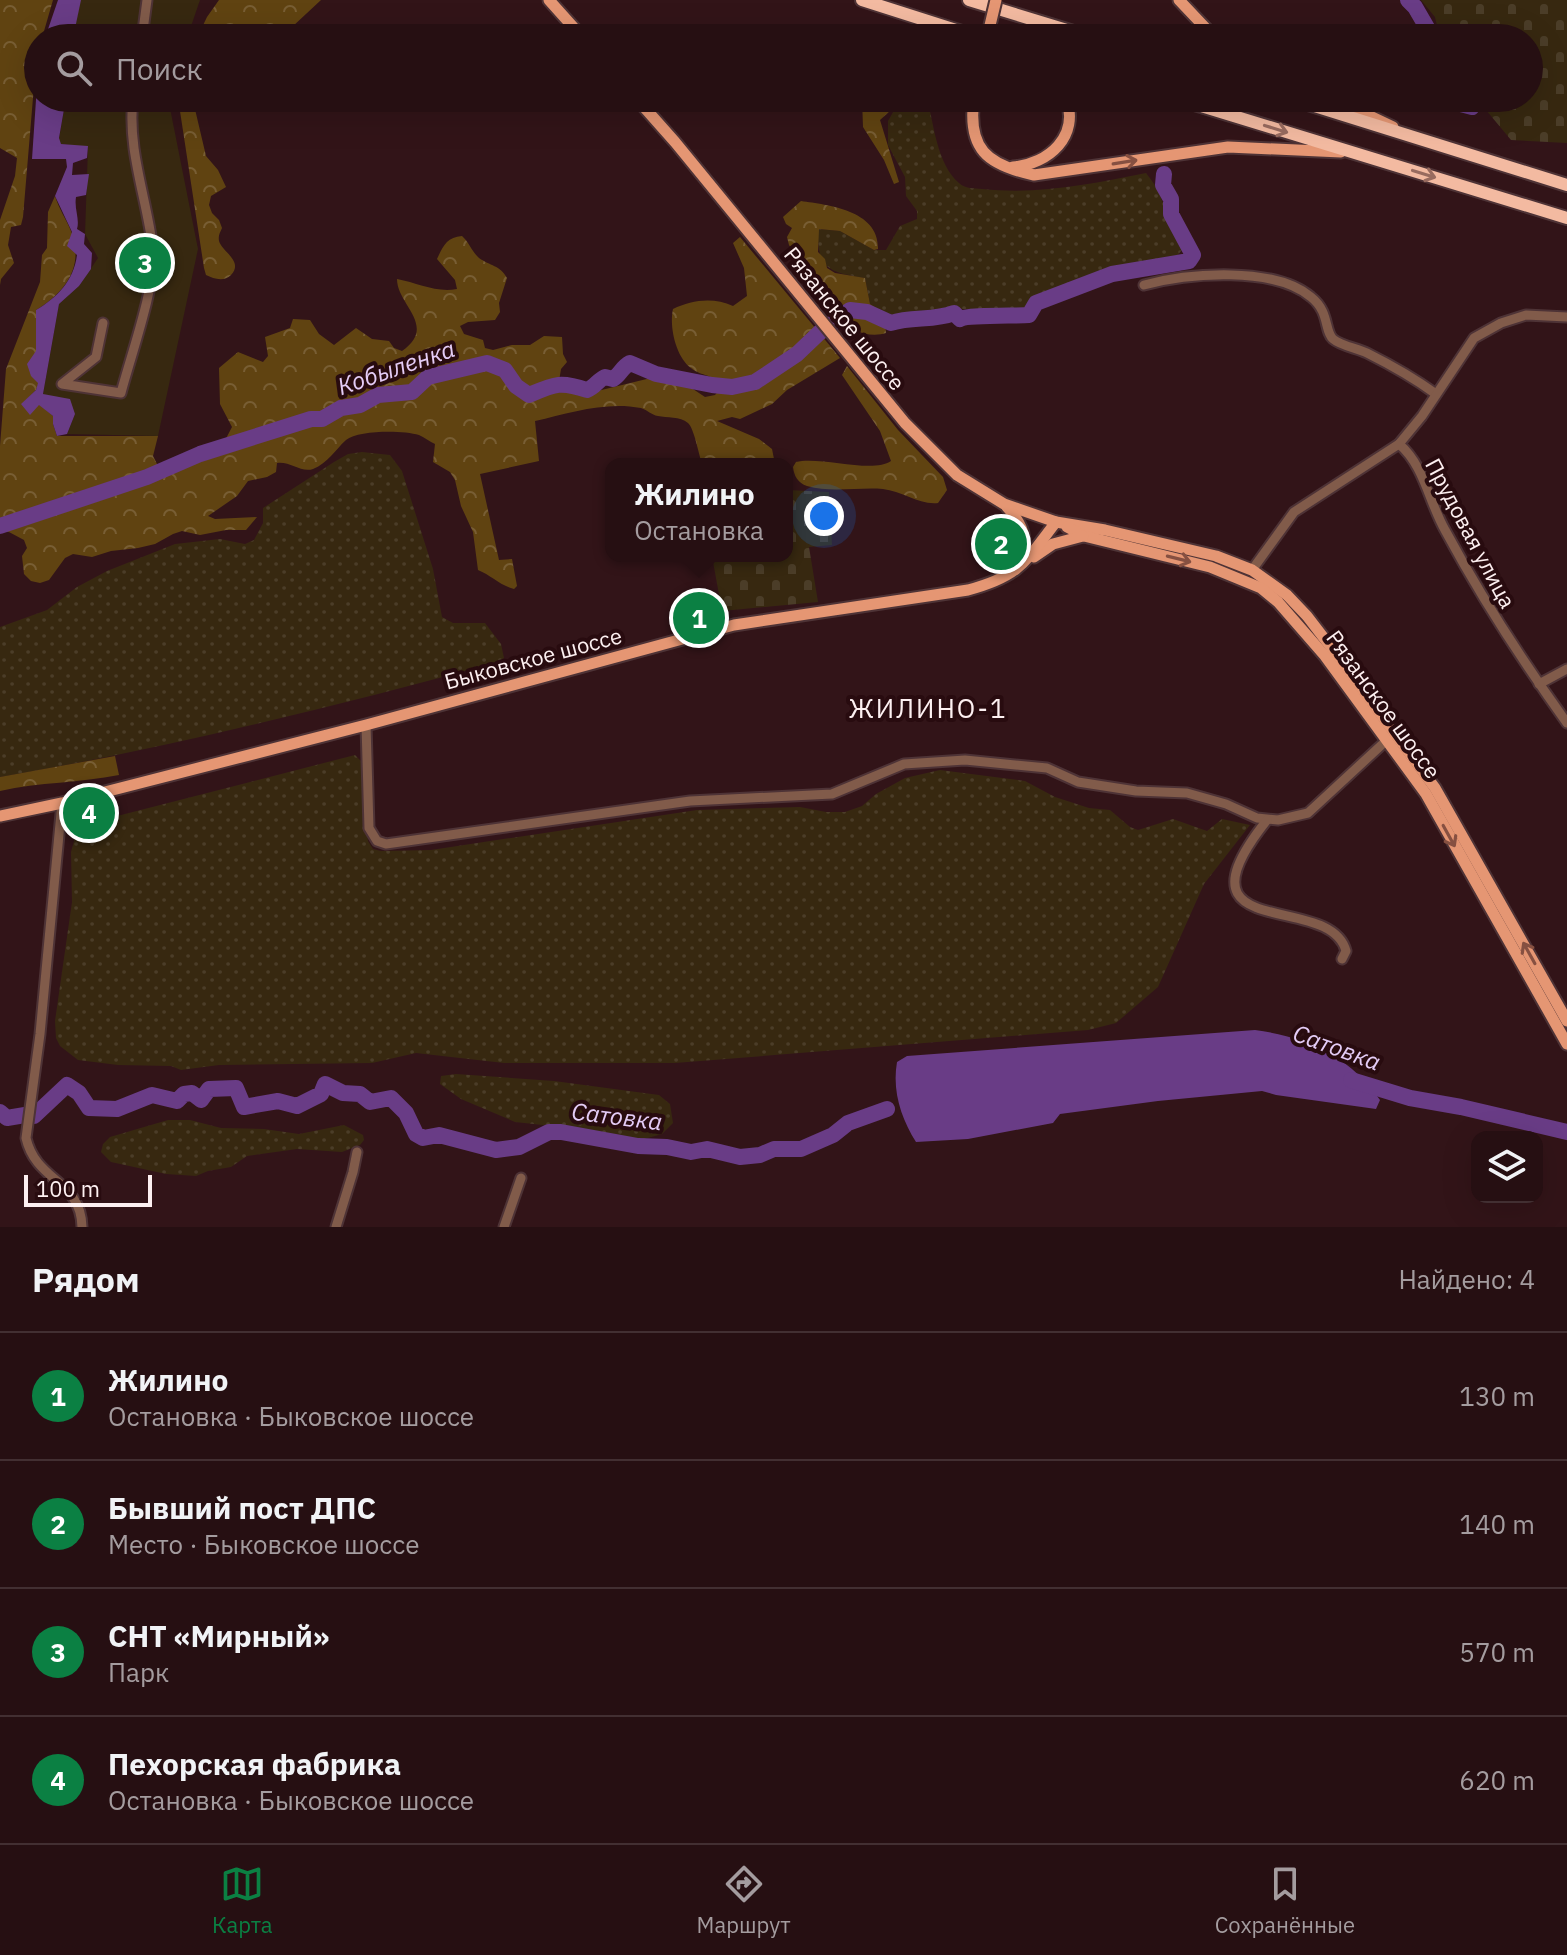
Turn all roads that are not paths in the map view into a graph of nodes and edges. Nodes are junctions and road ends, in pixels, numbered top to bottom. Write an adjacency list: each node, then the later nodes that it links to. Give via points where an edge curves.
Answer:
1 (147, 0): 7 (street)
2 (549, 0): 8 (main road)
3 (862, 0): 9 (highway)
4 (969, 0): 11 (highway)
5 (996, 0): 10 (main road, bridge)
6 (1179, 0): 12 (main road)
7 (144, 24)
8 (570, 24)
9 (937, 24)
10 (987, 24)
11 (1047, 24)
12 (1202, 24)
13 (132, 112): 27 (street, via 153,251 150,281 121,393 62,384 96,357)
14 (648, 112): 30 (main road, Рязанское шоссе, via 932,452 976,489)
15 (972, 112): 22 (main road, via 975,139 992,162)
16 (1069, 112): 22 (main road, via 1065,136 1056,150 1030,165)
17 (1220, 112): 21 (highway, one-way to 21)
18 (1335, 112): 20 (highway)
19 (1362, 112): 20 (main road)
20 (1408, 134): 23 (highway)
21 (1349, 152): 22 (main road, one-way to 21, via 1048,174 1228,147); 24 (highway, one-way to 24)
22 (1004, 167)
23 (1567, 185)
24 (1567, 218)
25 (1144, 285): 28 (street, via 1221,276 1268,278 1297,286 1325,311 1333,339 1365,351)
26 (1567, 317): 28 (street, via 1526,315 1474,338)
27 (103, 323)
28 (1436, 394): 29 (street)
29 (1399, 444): 34 (street, Прудовая улица, via 1294,512); 36 (street, Прудовая улица, via 1419,470 1443,526 1508,640)
30 (1004, 504): 31 (main road, Рязанское шоссе); 33 (main road, via 1023,528)
31 (1056, 522): 32 (main road, Рязанское шоссе); 33 (main road, Быковское шоссе); 34 (main road, Рязанское шоссе, via 1216,556)
32 (1084, 536): 33 (main road, via 1053,544); 39 (main road, Рязанское шоссе, one-way to 39, via 1210,567 1261,588 1303,628)
33 (1021, 567): 38 (main road, Быковское шоссе, via 992,584 968,590 726,627)
34 (1252, 570): 44 (main road, Рязанское шоссе, one-way to 34, via 1435,788 1307,616)
35 (1567, 669): 36 (street)
36 (1539, 684): 37 (street, Прудовая улица)
37 (1567, 723)
38 (366, 725): 40 (main road, Быковское шоссе); 42 (street, via 369,828 386,844 690,801 832,794 904,764 965,760 1047,768 1078,782 1136,791 1187,793)
39 (1388, 739): 42 (street, via 1308,813); 45 (main road, Рязанское шоссе, one-way to 45, via 1426,794)
40 (62, 803): 41 (main road, Быковское шоссе); 48 (street, via 26,1138 37,1165 69,1190 81,1210)
41 (0, 816)
42 (1267, 820): 43 (street, via 1235,870 1237,889 1256,907 1332,934 1344,945)
43 (1342, 959)
44 (1567, 1021)
45 (1567, 1044)
46 (357, 1152): 49 (street)
47 (521, 1178): 50 (street)
48 (82, 1227)
49 (336, 1227)
50 (504, 1227)

